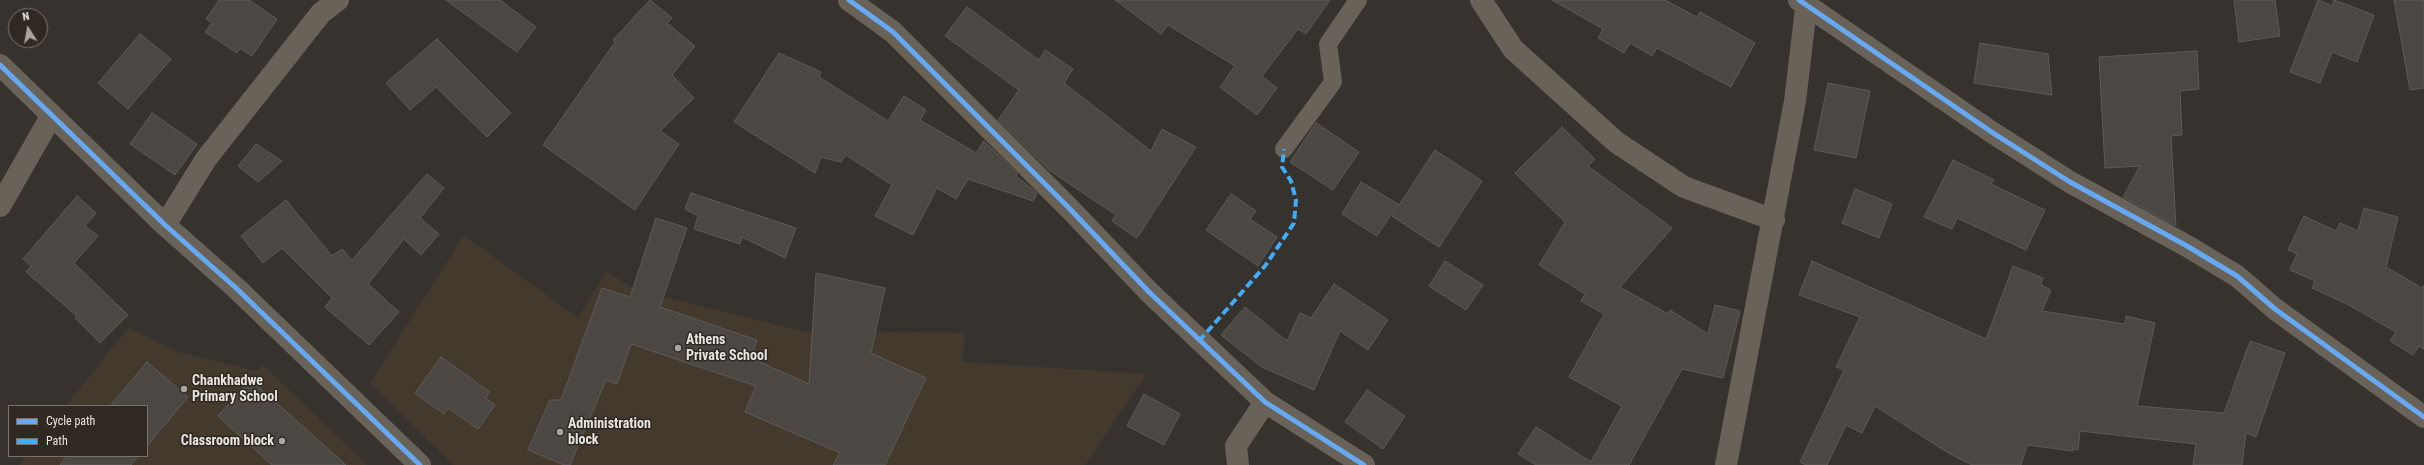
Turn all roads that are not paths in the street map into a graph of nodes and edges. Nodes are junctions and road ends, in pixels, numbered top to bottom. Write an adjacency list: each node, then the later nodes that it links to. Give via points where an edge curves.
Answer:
1 (338, 0): 11 (street, via 321,13 206,159)
2 (849, 0): 12 (street, via 893,32 1149,292)
3 (1358, 0): 8 (lane, via 1328,44 1333,82)
4 (1480, 0): 10 (street, via 1513,49 1616,142 1684,187)
5 (1804, 1): 10 (street, via 1795,101); 13 (street, via 1993,133 2058,174 2237,276 2275,309)
6 (0, 65): 7 (street)
7 (52, 115): 9 (street); 11 (street)
8 (1284, 149)
9 (0, 206)
10 (1774, 220): 17 (street)
11 (165, 225): 14 (street, via 236,288)
12 (1264, 402): 15 (street, via 1236,446); 16 (street)
13 (2424, 417)
14 (420, 465)
15 (1238, 465)
16 (1364, 465)
17 (1726, 465)

